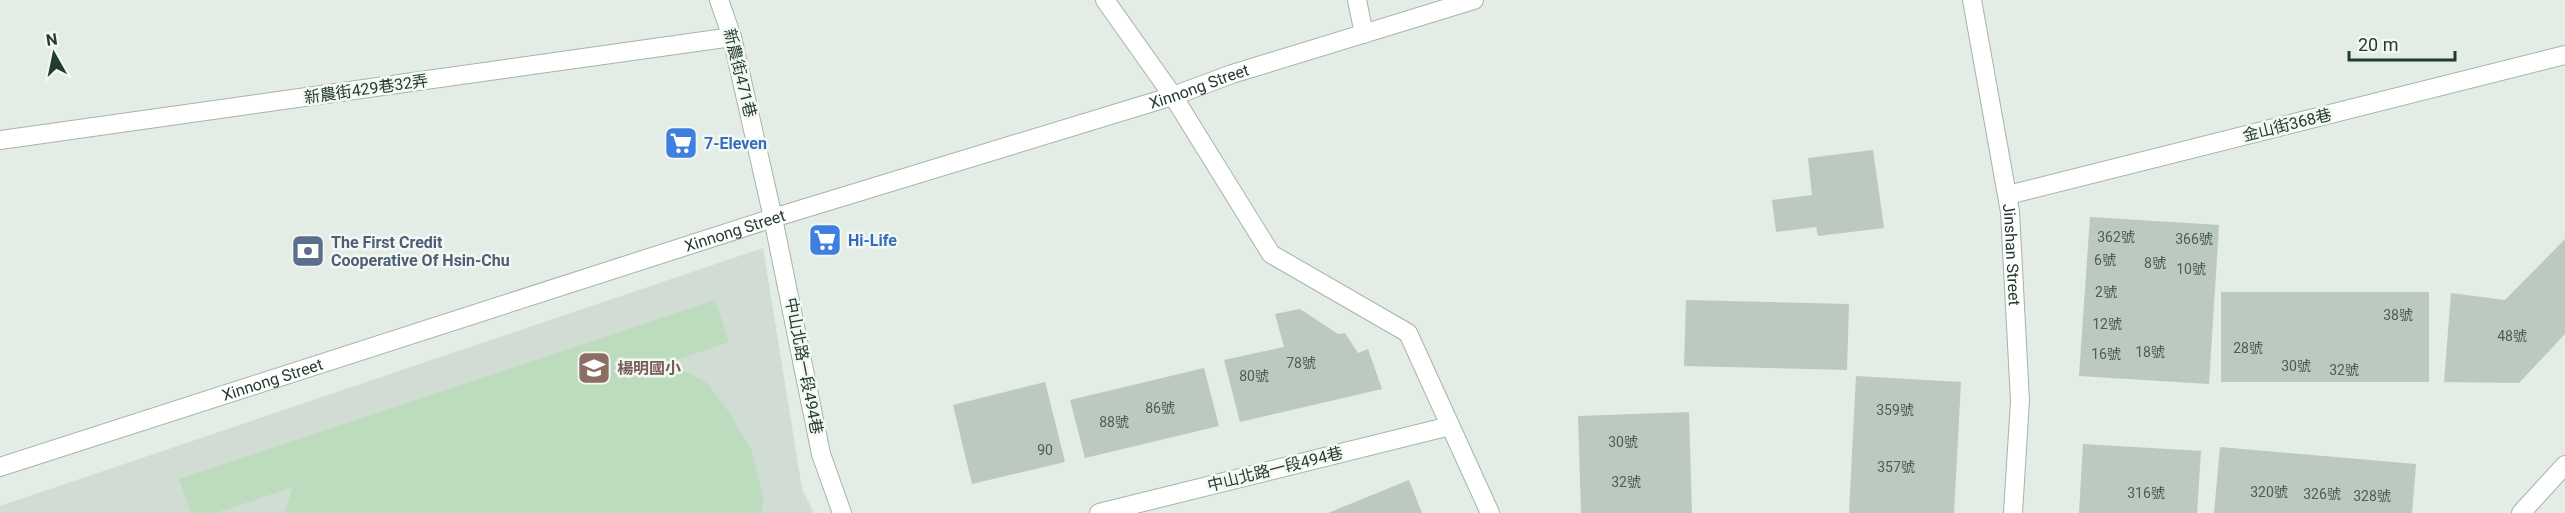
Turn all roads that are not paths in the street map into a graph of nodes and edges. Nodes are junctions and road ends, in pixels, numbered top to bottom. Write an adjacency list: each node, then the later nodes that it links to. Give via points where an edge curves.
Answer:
1 (719, 0): 7 (street, 新農街471巷)
2 (1105, 0): 9 (street)
3 (1357, 0): 6 (street)
4 (1474, 0): 6 (street, Xinnong Street)
5 (1972, 0): 11 (street, Jinshan Street)
6 (1364, 34): 9 (street, Xinnong Street)
7 (732, 38): 10 (street, 新農街429巷32弄); 12 (street, 新農街471巷)
8 (2565, 55): 11 (street, 金山街368巷)
9 (1173, 96): 12 (street, Xinnong Street); 13 (street, via 1271,254 1408,333)
10 (0, 140)
11 (2008, 195): 19 (street, Jinshan Street, via 2020,401)
12 (773, 218): 15 (street, Xinnong Street); 16 (street, 中山北路一段494巷, via 821,454)
13 (1450, 426): 17 (street, 中山北路一段494巷); 18 (street)
14 (2565, 465): 20 (street)
15 (0, 467)
16 (842, 513)
17 (1099, 513)
18 (1490, 513)
19 (2013, 513)
20 (2521, 513)

